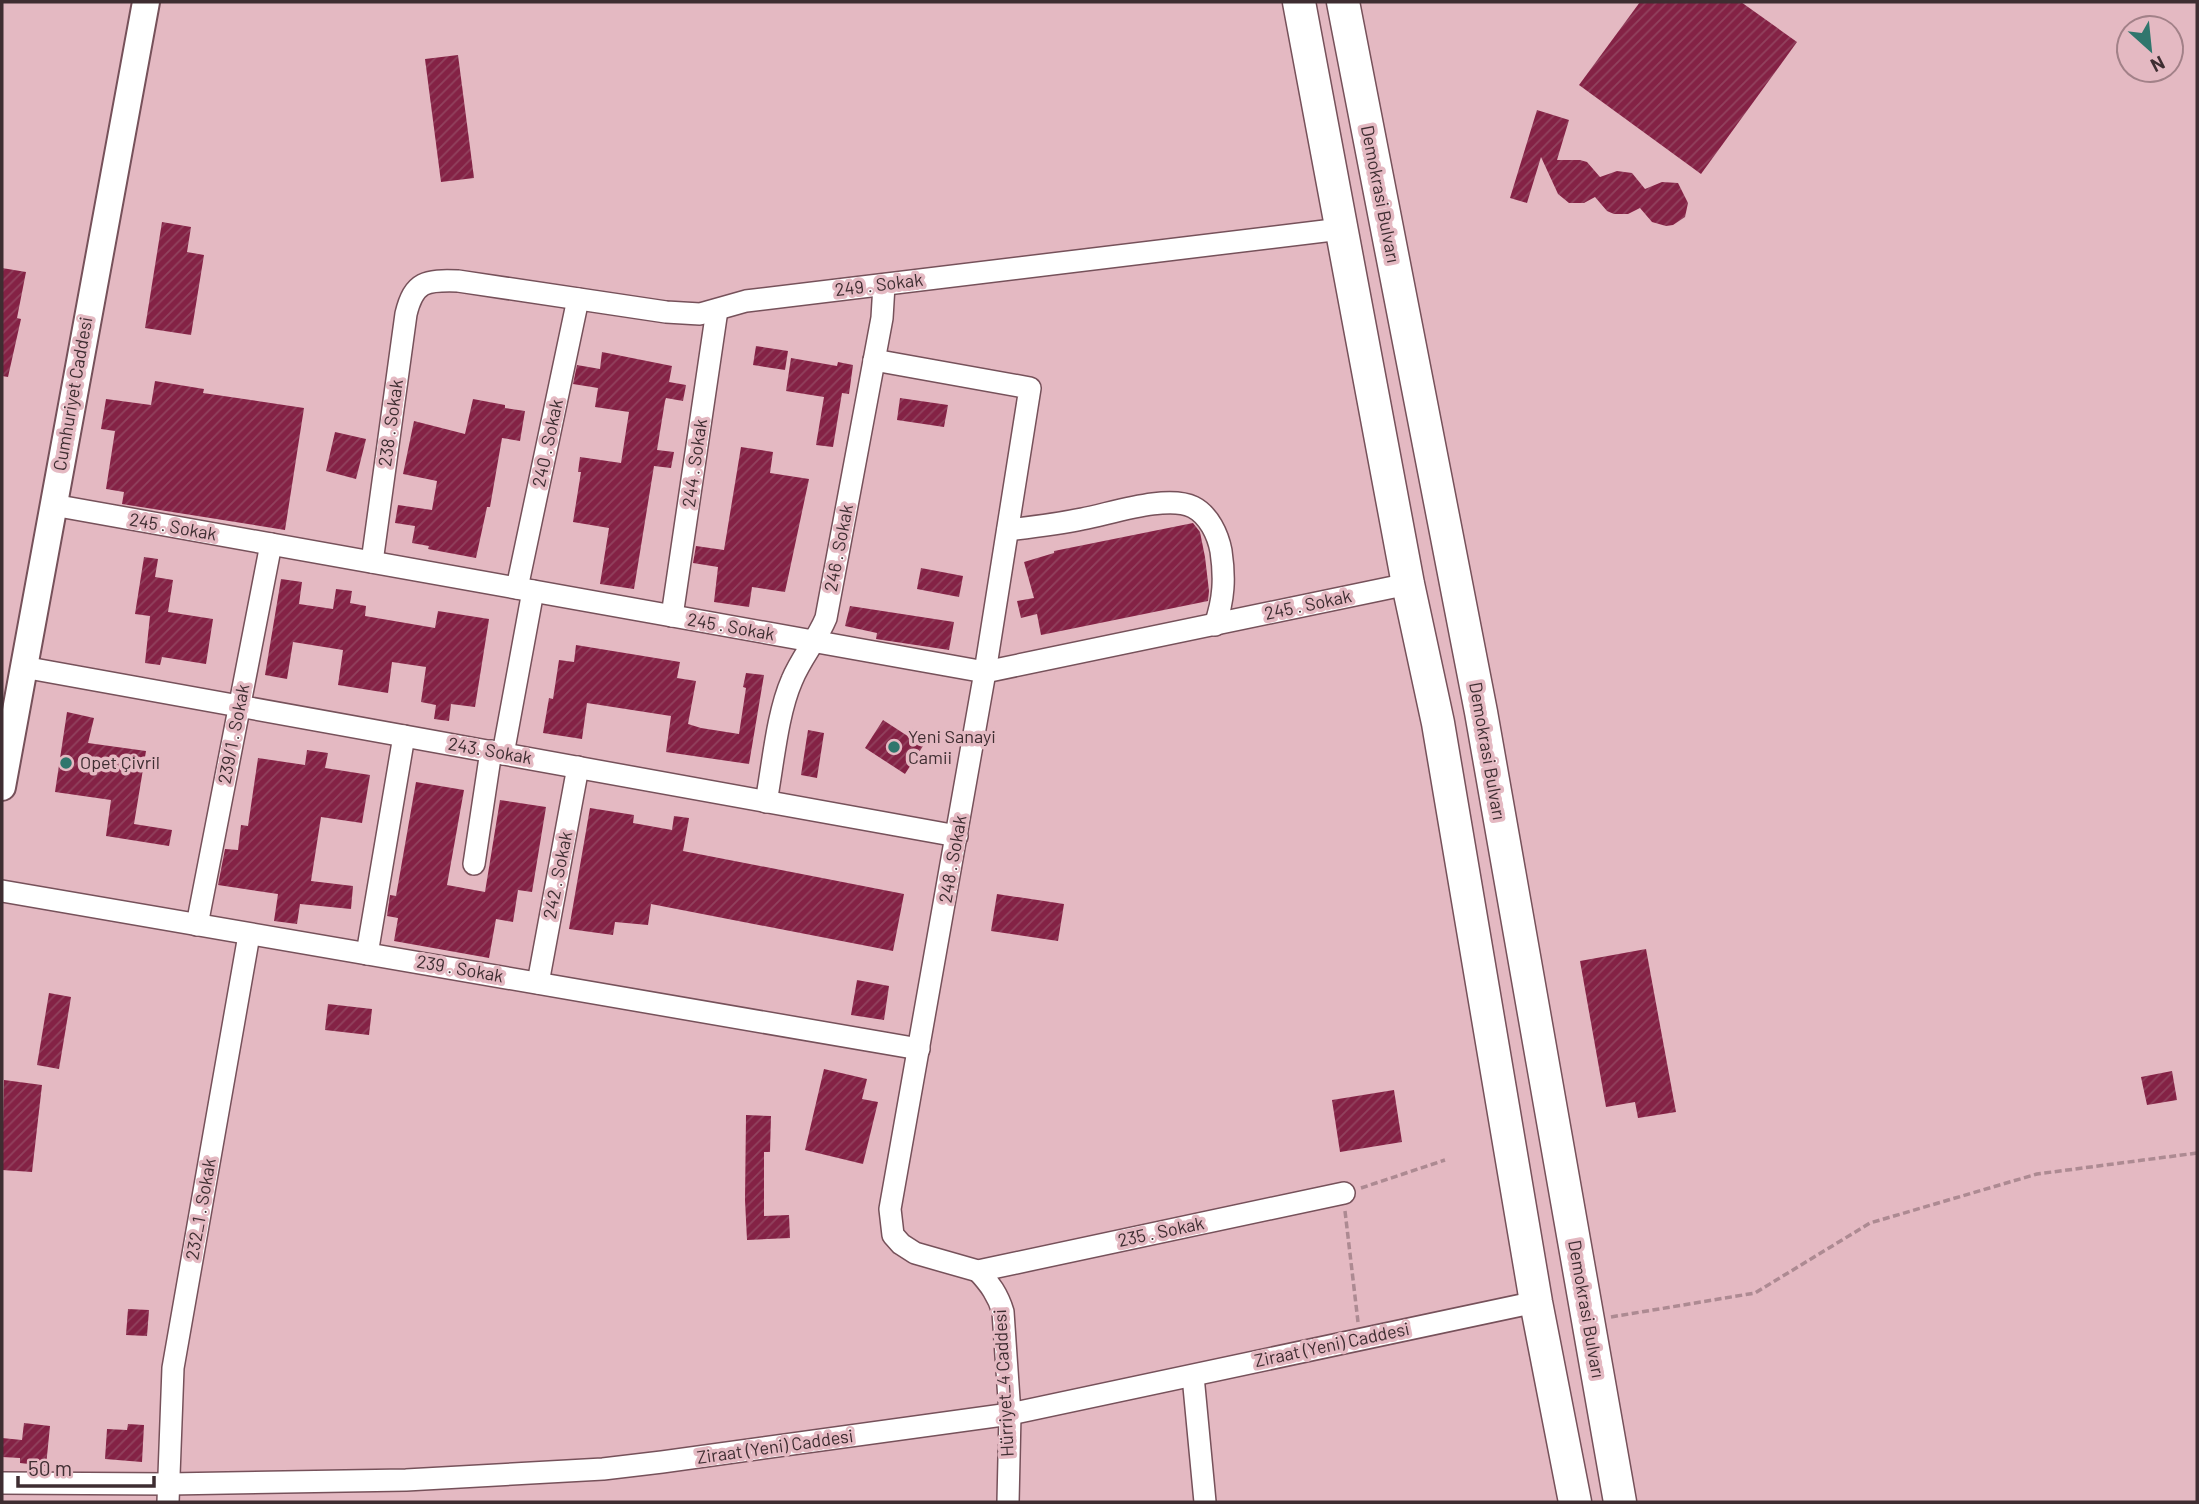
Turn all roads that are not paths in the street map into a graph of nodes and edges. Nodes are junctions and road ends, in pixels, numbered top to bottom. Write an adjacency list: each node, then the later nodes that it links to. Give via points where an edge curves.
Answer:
1 (146, 2): 10 (main road, Cumhuriyet Caddesi)
2 (1299, 2): 4 (highway)
3 (1343, 2): 45 (highway, Demokrasi Bulvarı, via 1481,712)
4 (1342, 229): 5 (street, 249 . Sokak); 14 (highway)
5 (884, 285): 8 (street, 249 . Sokak, via 746,301); 9 (street, 246 . Sokak)
6 (419, 286): 7 (street, 249 . Sokak, via 429,281 457,281); 13 (street, 238 . Sokak, via 406,314)
7 (578, 299): 8 (street, 249 . Sokak, via 685,314); 15 (street, 240 . Sokak)
8 (718, 310): 16 (street, 244 . Sokak)
9 (874, 360): 11 (street, 248 . Sokak, via 1030,388); 18 (street, 246 . Sokak, via 826,618)
10 (53, 505): 12 (street, 245 . Sokak); 19 (main road, Cumhuriyet Caddesi)
11 (1008, 530): 17 (street, via 1155,504 1194,507 1219,543 1224,590); 20 (street, 248 . Sokak)
12 (271, 544): 13 (street, 245 . Sokak); 21 (street, 239/1 . Sokak)
13 (372, 562): 15 (street, 245 . Sokak)
14 (1408, 584): 17 (street, 245 . Sokak); 37 (highway, via 1438,723)
15 (525, 590): 16 (street, 245 . Sokak); 23 (street, 240 . Sokak)
16 (672, 616): 18 (street, 245 . Sokak)
17 (1215, 625): 20 (street, 245 . Sokak)
18 (815, 642): 20 (street, 245 . Sokak); 26 (street, 246 . Sokak, via 785,697)
19 (23, 667): 21 (street, 243. Sokak); 25 (main road, Cumhuriyet Caddesi)
20 (985, 672): 27 (street, 248 . Sokak)
21 (239, 705): 22 (street, 243. Sokak); 30 (street, 239/1 . Sokak)
22 (404, 736): 23 (street, 243. Sokak); 32 (street)
23 (497, 752): 24 (street, 243. Sokak); 28 (street, 240 . Sokak)
24 (578, 767): 26 (street, 243. Sokak); 33 (street, 242 . Sokak)
25 (2, 787)
26 (766, 802): 27 (street, 243. Sokak)
27 (957, 836): 34 (street, 248 . Sokak)
28 (474, 864)
29 (2, 891): 30 (street, 239 . Sokak)
30 (197, 925): 31 (street, 239 . Sokak)
31 (249, 935): 32 (street, 239 . Sokak); 41 (street, 232_1 . Sokak, via 173,1367)
32 (368, 954): 33 (street, 239 . Sokak)
33 (538, 982): 34 (street, 239 . Sokak)
34 (919, 1049): 36 (street, 248 . Sokak, via 890,1209 893,1235 915,1253)
35 (1344, 1194): 36 (street, 235 . Sokak)
36 (978, 1272): 39 (street, Hürriyet_4 Caddesi, via 991,1286 1003,1312)
37 (1536, 1302): 38 (street, Ziraat (Yeni) Caddesi); 44 (highway)
38 (1193, 1376): 39 (street, Ziraat (Yeni) Caddesi); 43 (street)
39 (1010, 1414): 41 (street, Ziraat (Yeni) Caddesi, via 603,1469); 42 (street, Hürriyet_4 Caddesi)
40 (2, 1483): 41 (street, Ziraat (Yeni) Caddesi)
41 (168, 1493)
42 (1009, 1502)
43 (1205, 1502)
44 (1575, 1502)
45 (1620, 1502)

